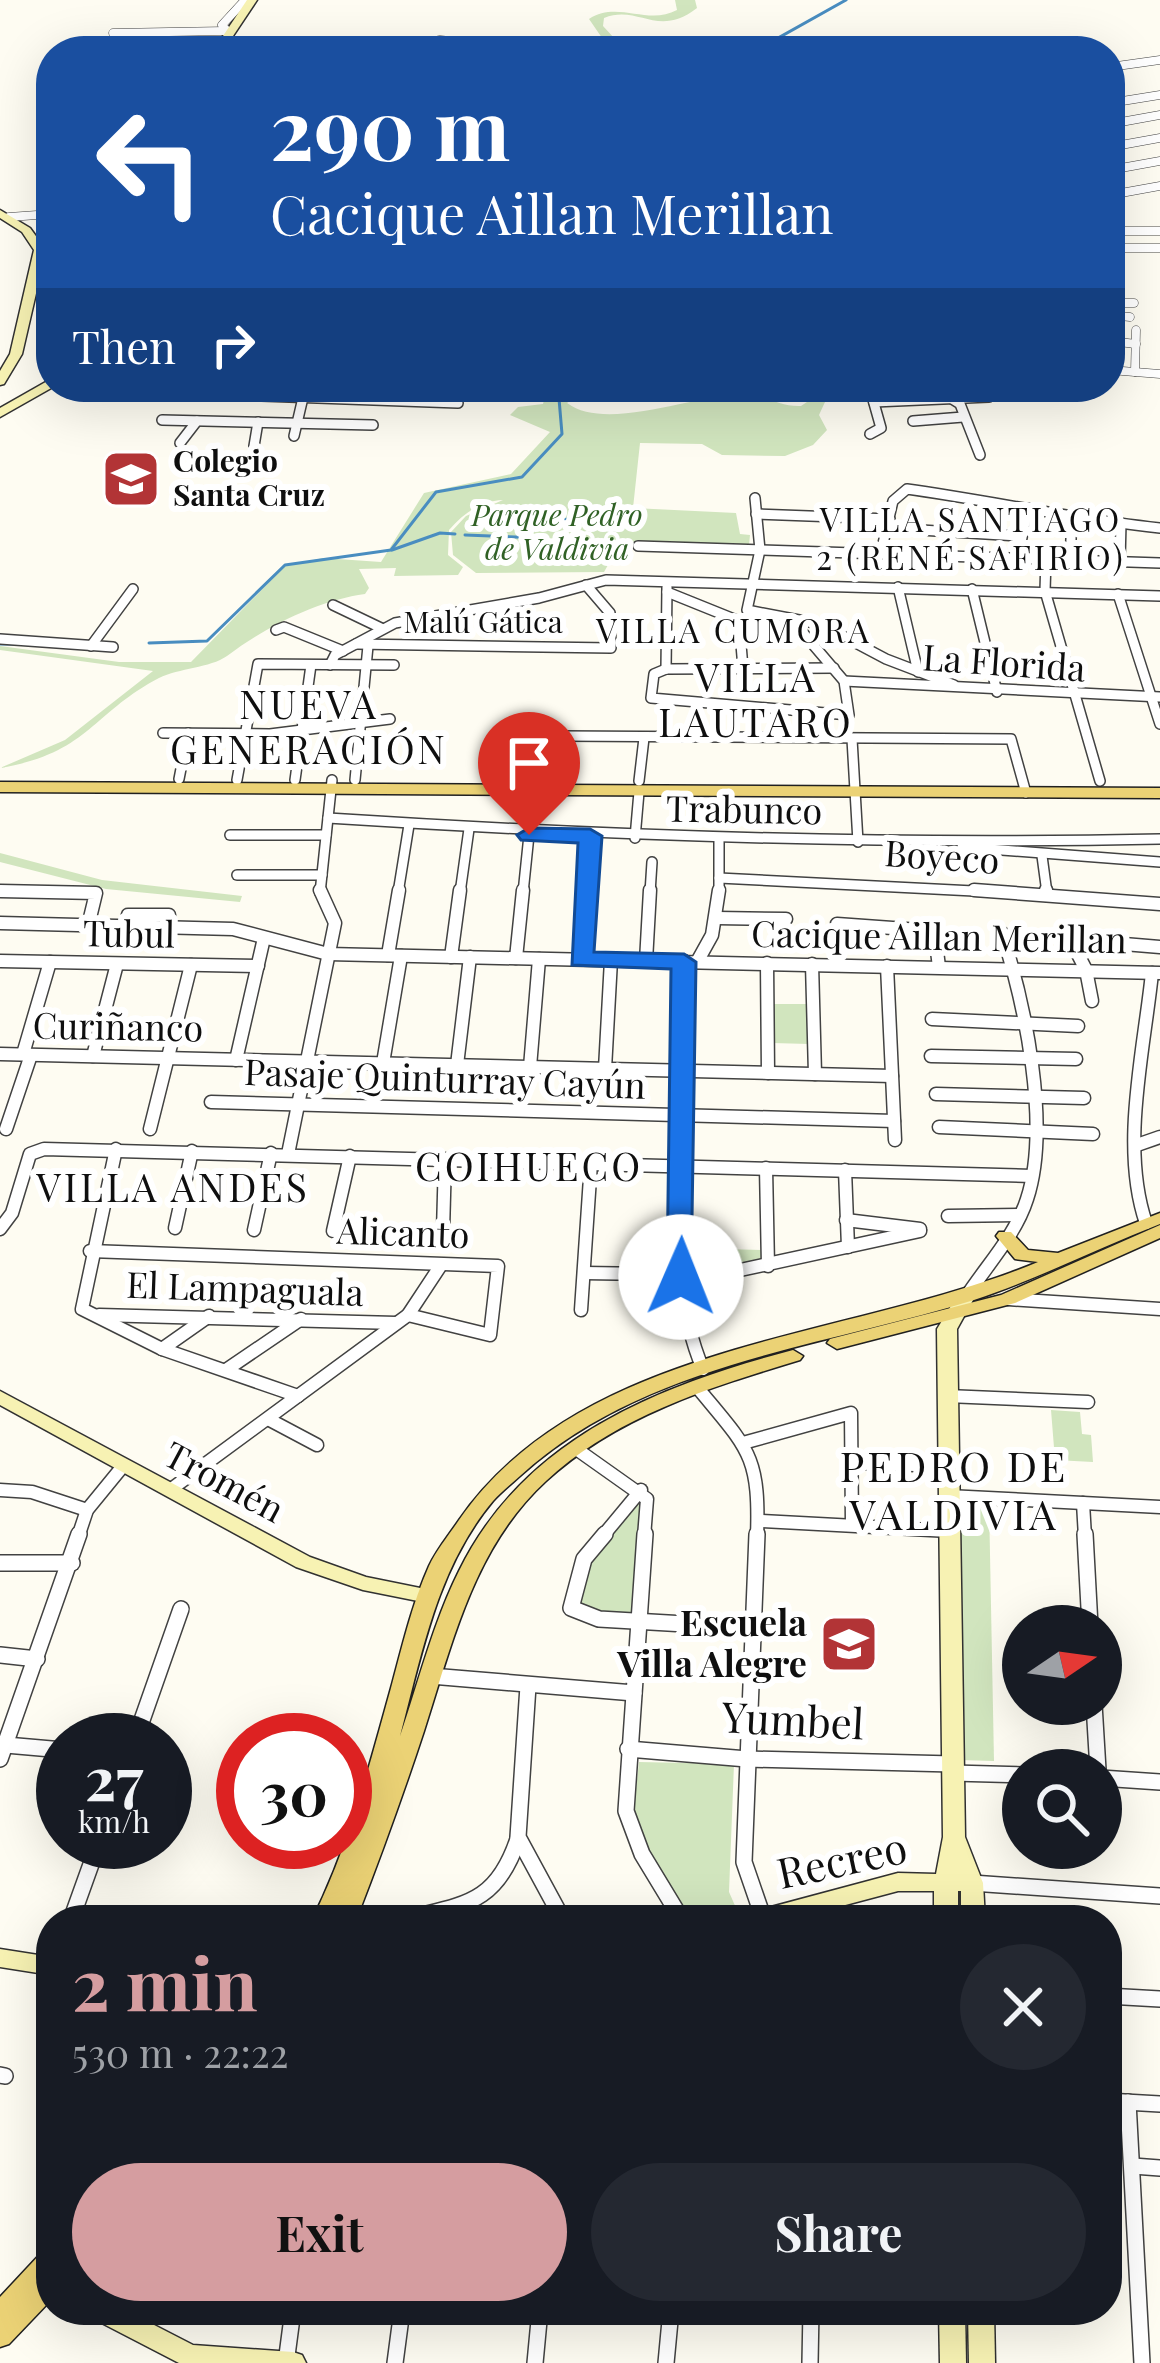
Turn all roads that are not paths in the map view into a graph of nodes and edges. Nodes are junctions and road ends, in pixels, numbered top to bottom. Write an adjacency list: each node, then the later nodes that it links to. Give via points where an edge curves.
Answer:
1 (257, 1): 4 (street); 5 (street)
2 (112, 33): 3 (street)
3 (146, 36)
4 (232, 36)
5 (238, 36)
6 (1160, 60): 7 (street)
7 (1125, 65)
8 (1160, 94): 9 (street)
9 (1125, 100)
10 (1160, 115): 11 (street)
11 (1125, 121)
12 (1160, 138): 13 (street)
13 (1126, 145)
14 (1160, 161): 15 (street)
15 (1125, 167)
16 (1160, 186): 17 (street)
17 (1125, 192)
18 (36, 214): 19 (street)
19 (4, 215): 22 (street)
20 (1125, 231): 21 (street)
21 (1160, 231)
22 (36, 245)
23 (1125, 248): 24 (street)
24 (1158, 248): 25 (street)
25 (1160, 262)
26 (36, 280): 37 (street, via 16,354)
27 (1125, 303): 28 (street)
28 (1134, 303)
29 (1125, 316): 30 (street)
30 (1130, 317)
31 (1136, 330): 33 (street)
32 (1125, 343): 33 (street)
33 (1136, 344): 35 (street)
34 (1125, 371): 35 (street)
35 (1135, 371): 36 (street)
36 (1160, 374)
37 (0, 381)
38 (36, 381): 40 (street)
39 (36, 392): 46 (street)
40 (0, 401)
41 (301, 402): 52 (street)
42 (444, 402): 45 (street)
43 (874, 402): 54 (street, via 880,428)
44 (956, 402): 47 (street)
45 (458, 403)
46 (0, 413)
47 (963, 417): 50 (street); 58 (street)
48 (162, 420): 49 (street)
49 (197, 421): 51 (street); 56 (street)
50 (913, 421)
51 (258, 422): 52 (street); 57 (street)
52 (296, 423): 53 (street); 55 (street)
53 (373, 425)
54 (870, 434)
55 (294, 436)
56 (180, 442)
57 (254, 446)
58 (980, 455)
59 (754, 498): 61 (street)
60 (1028, 508): 62 (street); 63 (street, via 898,491); 66 (street)
61 (756, 514): 63 (street); 68 (street)
62 (1072, 518): 64 (street); 72 (street)
63 (889, 523): 66 (street); 69 (street)
64 (1120, 524): 65 (street); 73 (street)
65 (1160, 528)
66 (1020, 536): 70 (street)
67 (638, 546): 68 (street)
68 (760, 550): 69 (street); 75 (street)
69 (881, 552): 70 (street)
70 (1018, 557): 71 (street)
71 (1046, 558): 72 (street); 81 (street)
72 (1070, 560): 73 (street)
73 (1120, 562): 74 (street)
74 (1160, 563)
75 (754, 582): 77 (street); 78 (street); 85 (street, via 747,610)
76 (586, 585): 77 (street); 86 (street); 91 (street, Malú Gática, via 610,613 611,648)
77 (668, 586): 98 (street, via 739,621); 100 (street)
78 (898, 587): 80 (street); 101 (street)
79 (133, 589): 90 (street)
80 (972, 589): 81 (street); 104 (street)
81 (1045, 591): 82 (street); 106 (street)
82 (1118, 594): 83 (street); 105 (street)
83 (1160, 596)
84 (333, 605): 86 (street)
85 (793, 621): 99 (street); 101 (street, via 820,624)
86 (381, 628): 89 (street)
87 (275, 629): 93 (street)
88 (0, 639): 90 (street)
89 (355, 643): 91 (street, Malú Gática); 93 (street)
90 (91, 646): 92 (street)
91 (368, 646): 96 (street)
92 (113, 647)
93 (343, 651): 95 (street)
94 (311, 665): 95 (street); 110 (street); 113 (street, via 258,664)
95 (330, 665): 96 (street)
96 (366, 665): 97 (street); 108 (street)
97 (394, 665)
98 (743, 668): 99 (street); 100 (street)
99 (834, 668): 102 (street)
100 (666, 670): 102 (street, via 654,674 648,694 657,700 849,715)
101 (918, 672): 103 (street)
102 (844, 681): 103 (street, La Florida)
103 (954, 685): 104 (street, La Florida)
104 (998, 692): 106 (street, La Florida)
105 (1156, 697): 106 (street, La Florida); 109 (street)
106 (1076, 698): 122 (street)
107 (390, 718): 108 (street)
108 (361, 722): 110 (street); 121 (street)
109 (1160, 724)
110 (302, 730): 113 (street); 120 (street)
111 (163, 733): 112 (street)
112 (188, 733): 113 (street); 118 (street)
113 (245, 735): 119 (street)
114 (562, 736): 115 (street)
115 (644, 738): 116 (street); 125 (street)
116 (852, 739): 127 (street); 128 (street, via 1011,739)
117 (0, 778): 118 (main road)
118 (179, 779): 119 (main road)
119 (237, 780): 120 (main road)
120 (295, 780): 124 (main road)
121 (355, 780): 124 (main road); 125 (main road)
122 (1100, 781): 123 (main road); 128 (main road)
123 (1160, 781)
124 (332, 785): 125 (main road); 126 (main road); 130 (street)
125 (639, 786): 127 (main road); 137 (street)
126 (0, 787)
127 (854, 787): 128 (main road); 140 (street)
128 (1024, 787): 129 (main road)
129 (1160, 793)
130 (328, 818): 131 (street, Trabunco); 134 (street)
131 (409, 825): 132 (street, Trabunco); 162 (street)
132 (469, 829): 135 (street, Trabunco); 163 (street)
133 (230, 835): 134 (street)
134 (326, 835): 146 (street)
135 (529, 835): 136 (street, Trabunco); 165 (street)
136 (590, 836): 137 (street, Trabunco); 167 (street)
137 (635, 838): 138 (street, Trabunco)
138 (719, 838): 140 (street, Trabunco); 147 (street)
139 (1160, 839): 141 (street, Trabunco)
140 (858, 842): 141 (street, Trabunco)
141 (937, 844): 142 (street)
142 (1042, 856): 144 (street); 149 (street)
143 (652, 862): 170 (street)
144 (1160, 862)
145 (236, 874): 146 (street)
146 (322, 875): 161 (street, via 320,898 335,918)
147 (719, 878): 149 (street, Boyeco); 151 (street)
148 (0, 891): 155 (street, via 96,893)
149 (1047, 895): 150 (street, Boyeco)
150 (1160, 904)
151 (717, 918): 152 (street); 172 (street, via 711,946)
152 (786, 919)
153 (0, 923): 155 (street, Cacique Aillan Merillan)
154 (837, 924): 179 (street, via 934,928)
155 (88, 926): 158 (street, Cacique Aillan Merillan, via 233,929)
156 (1066, 931): 181 (street)
157 (1002, 933): 180 (street)
158 (264, 938): 161 (street, Cacique Aillan Merillan); 177 (street)
159 (1124, 944): 160 (street)
160 (1160, 947)
161 (328, 954): 162 (street, Cacique Aillan Merillan); 195 (street)
162 (394, 956): 163 (street, Cacique Aillan Merillan); 196 (street)
163 (451, 957): 164 (street, Cacique Aillan Merillan)
164 (470, 957): 165 (street, Cacique Aillan Merillan); 197 (street)
165 (516, 958): 166 (street, Cacique Aillan Merillan)
166 (538, 958): 167 (street, Cacique Aillan Merillan); 198 (street)
167 (581, 959): 168 (street, Cacique Aillan Merillan)
168 (611, 960): 170 (street, Cacique Aillan Merillan); 199 (street)
169 (0, 961): 171 (street, Tubul)
170 (646, 961): 172 (street, Cacique Aillan Merillan)
171 (50, 962): 174 (street, Tubul); 188 (street)
172 (690, 962): 173 (street, Cacique Aillan Merillan); 200 (street)
173 (767, 963): 175 (street, Cacique Aillan Merillan); 201 (street)
174 (117, 964): 176 (street, Tubul); 189 (street)
175 (812, 964): 178 (street, Cacique Aillan Merillan); 202 (street)
176 (191, 965): 177 (street, Tubul); 191 (street)
177 (257, 966): 194 (street)
178 (887, 966): 179 (street, Cacique Aillan Merillan); 203 (street)
179 (939, 967): 180 (street, Cacique Aillan Merillan)
180 (1016, 968): 181 (street, Cacique Aillan Merillan); 185 (street)
181 (1086, 970): 182 (street, Cacique Aillan Merillan); 183 (street)
182 (1156, 973): 205 (street)
183 (1092, 1001)
184 (932, 1019): 185 (street)
185 (1023, 1023): 186 (street); 192 (street)
186 (1078, 1025)
187 (0, 1054): 188 (street, Curiñanco)
188 (27, 1055): 189 (street, Curiñanco); 214 (street)
189 (93, 1056): 191 (street, Curiñanco)
190 (931, 1056): 192 (street)
191 (168, 1058): 194 (street, Curiñanco); 215 (street)
192 (1026, 1058): 193 (street); 207 (street)
193 (1076, 1059)
194 (236, 1060): 195 (street, Curiñanco)
195 (305, 1062): 196 (street, Curiñanco); 210 (street)
196 (383, 1064): 197 (street, Curiñanco)
197 (457, 1065): 198 (street, Curiñanco)
198 (530, 1067): 199 (street, Curiñanco)
199 (604, 1069): 200 (street, Curiñanco)
200 (682, 1071): 201 (street, Curiñanco); 211 (street)
201 (768, 1073): 202 (street, Curiñanco)
202 (815, 1074): 203 (street, Curiñanco)
203 (892, 1076): 212 (street)
204 (1160, 1079): 205 (street)
205 (1144, 1085): 220 (street)
206 (936, 1094): 207 (street)
207 (1030, 1096): 208 (street); 216 (street)
208 (1084, 1097)
209 (211, 1102): 210 (street, Pasaje Quinturray Cayún)
210 (297, 1105): 211 (street, Pasaje Quinturray Cayún); 224 (street)
211 (682, 1115): 212 (street, Pasaje Quinturray Cayún); 228 (street)
212 (895, 1121): 219 (street)
213 (939, 1127): 216 (street)
214 (6, 1129)
215 (150, 1129)
216 (1032, 1131): 217 (street); 231 (street)
217 (1093, 1134)
218 (1160, 1137): 220 (street)
219 (895, 1140)
220 (1137, 1145): 237 (street, via 1136,1202)
221 (116, 1149): 222 (street); 236 (street, via 33,1152); 243 (street)
222 (192, 1151): 223 (street); 235 (street)
223 (271, 1154): 224 (street); 238 (street)
224 (288, 1154): 225 (street)
225 (350, 1156): 226 (street); 239 (street)
226 (445, 1159): 227 (street); 240 (street)
227 (591, 1163): 228 (street); 248 (street)
228 (682, 1166): 229 (street); 249 (street)
229 (766, 1168): 230 (street); 247 (street)
230 (845, 1170): 231 (street); 234 (street)
231 (1032, 1176): 232 (street)
232 (1019, 1215): 233 (street); 241 (street)
233 (948, 1216)
234 (846, 1220): 242 (street); 242 (street, via 920,1231)
235 (175, 1228)
236 (0, 1229)
237 (1156, 1229): 244 (main road); 251 (main road)
238 (254, 1230)
239 (333, 1231)
240 (443, 1232)
241 (1005, 1236): 244 (main road, via 1029,1257); 250 (street)
242 (848, 1247): 247 (street)
243 (90, 1251): 245 (street, Alicanto); 255 (street, via 80,1302)
244 (1070, 1255): 250 (main road)
245 (440, 1265): 246 (street, Alicanto); 258 (street)
246 (498, 1266): 258 (street, El Lampaguala, via 490,1335)
247 (768, 1266): 249 (street)
248 (584, 1273): 249 (street); 253 (street)
249 (681, 1277): 261 (street)
250 (968, 1295): 254 (street); 261 (main road)
251 (1008, 1299): 252 (street); 254 (main road)
252 (1160, 1309)
253 (581, 1310)
254 (953, 1314): 261 (main road); 264 (street)
255 (90, 1315): 256 (street, El Lampaguala); 259 (street)
256 (210, 1316): 257 (street, El Lampaguala); 259 (street)
257 (302, 1318): 258 (street, El Lampaguala); 260 (street)
258 (403, 1319): 263 (street)
259 (162, 1349): 260 (street)
260 (226, 1370): 263 (street)
261 (700, 1378): 267 (street); 269 (main road); 286 (main road, via 603,1408 524,1460 468,1519)
262 (0, 1396): 271 (street, Tromén)
263 (298, 1396): 266 (street)
264 (947, 1396): 265 (street); 272 (street)
265 (1088, 1402)
266 (268, 1419): 268 (street); 274 (street)
267 (743, 1443): 270 (street, via 851,1413); 280 (street, via 759,1479)
268 (317, 1445)
269 (575, 1448): 275 (street); 285 (main road, via 513,1503)
270 (851, 1463): 272 (street); 281 (street)
271 (123, 1466): 274 (street, Tromén); 279 (street)
272 (947, 1466): 276 (street)
273 (0, 1490): 279 (street)
274 (170, 1490): 286 (street, Tromén, via 322,1570)
275 (641, 1490): 289 (street, via 648,1517); 289 (street, via 584,1559 569,1600 578,1615)
276 (948, 1496): 277 (street); 282 (street)
277 (1083, 1503): 278 (street); 287 (street)
278 (1160, 1507)
279 (87, 1510): 284 (street)
280 (760, 1521): 281 (street); 290 (street)
281 (852, 1526): 282 (street)
282 (949, 1531): 301 (street)
283 (0, 1563): 284 (street)
284 (72, 1563): 292 (street)
285 (470, 1566): 286 (main road); 293 (main road)
286 (428, 1596): 312 (main road)
287 (1089, 1605)
288 (181, 1609): 296 (street)
289 (641, 1623): 290 (street); 295 (street)
290 (754, 1628): 300 (street)
291 (0, 1655): 292 (street)
292 (37, 1659): 299 (street)
293 (430, 1676): 294 (street); 313 (main road)
294 (528, 1686): 295 (street); 306 (street)
295 (634, 1693): 297 (street)
296 (144, 1713)
297 (628, 1749): 300 (street, Yumbel); 316 (street, via 631,1831)
298 (36, 1751): 299 (street)
299 (3, 1752)
300 (747, 1759): 301 (street, Yumbel); 317 (street, via 744,1862)
301 (953, 1769): 302 (street, Yumbel); 305 (street)
302 (1002, 1773)
303 (1122, 1779): 304 (street)
304 (1160, 1782)
305 (954, 1837): 308 (street); 309 (street)
306 (518, 1838): 314 (street, via 509,1873 490,1894); 315 (street)
307 (89, 1869): 311 (street)
308 (946, 1882): 309 (street, Recreo); 318 (street, Recreo, via 898,1882); 319 (street)
309 (972, 1883): 310 (street, Recreo); 320 (street)
310 (1160, 1895)
311 (76, 1905)
312 (331, 1905)
313 (349, 1905)
314 (453, 1905)
315 (555, 1905)
316 (673, 1905)
317 (756, 1905)
318 (812, 1905)
319 (946, 1905)
320 (973, 1905)
321 (0, 1958): 322 (street)
322 (36, 1964)
323 (1122, 1997): 324 (street)
324 (1160, 1999)
325 (1122, 2102): 326 (street)
326 (1128, 2102): 327 (street); 328 (street)
327 (1160, 2104)
328 (1132, 2166): 329 (street); 350 (street)
329 (1160, 2168)
330 (36, 2276): 332 (main road)
331 (36, 2299): 341 (main road)
332 (0, 2314)
333 (127, 2325): 342 (street)
334 (292, 2325): 343 (street)
335 (400, 2325): 344 (street)
336 (539, 2325): 345 (street)
337 (670, 2325): 346 (street)
338 (811, 2325): 347 (street)
339 (952, 2325): 348 (street)
340 (981, 2325): 349 (street)
341 (0, 2336)
342 (189, 2360): 343 (street)
343 (289, 2363)
344 (395, 2363)
345 (535, 2363)
346 (666, 2363)
347 (810, 2363)
348 (953, 2363)
349 (982, 2363)
350 (1142, 2363)

